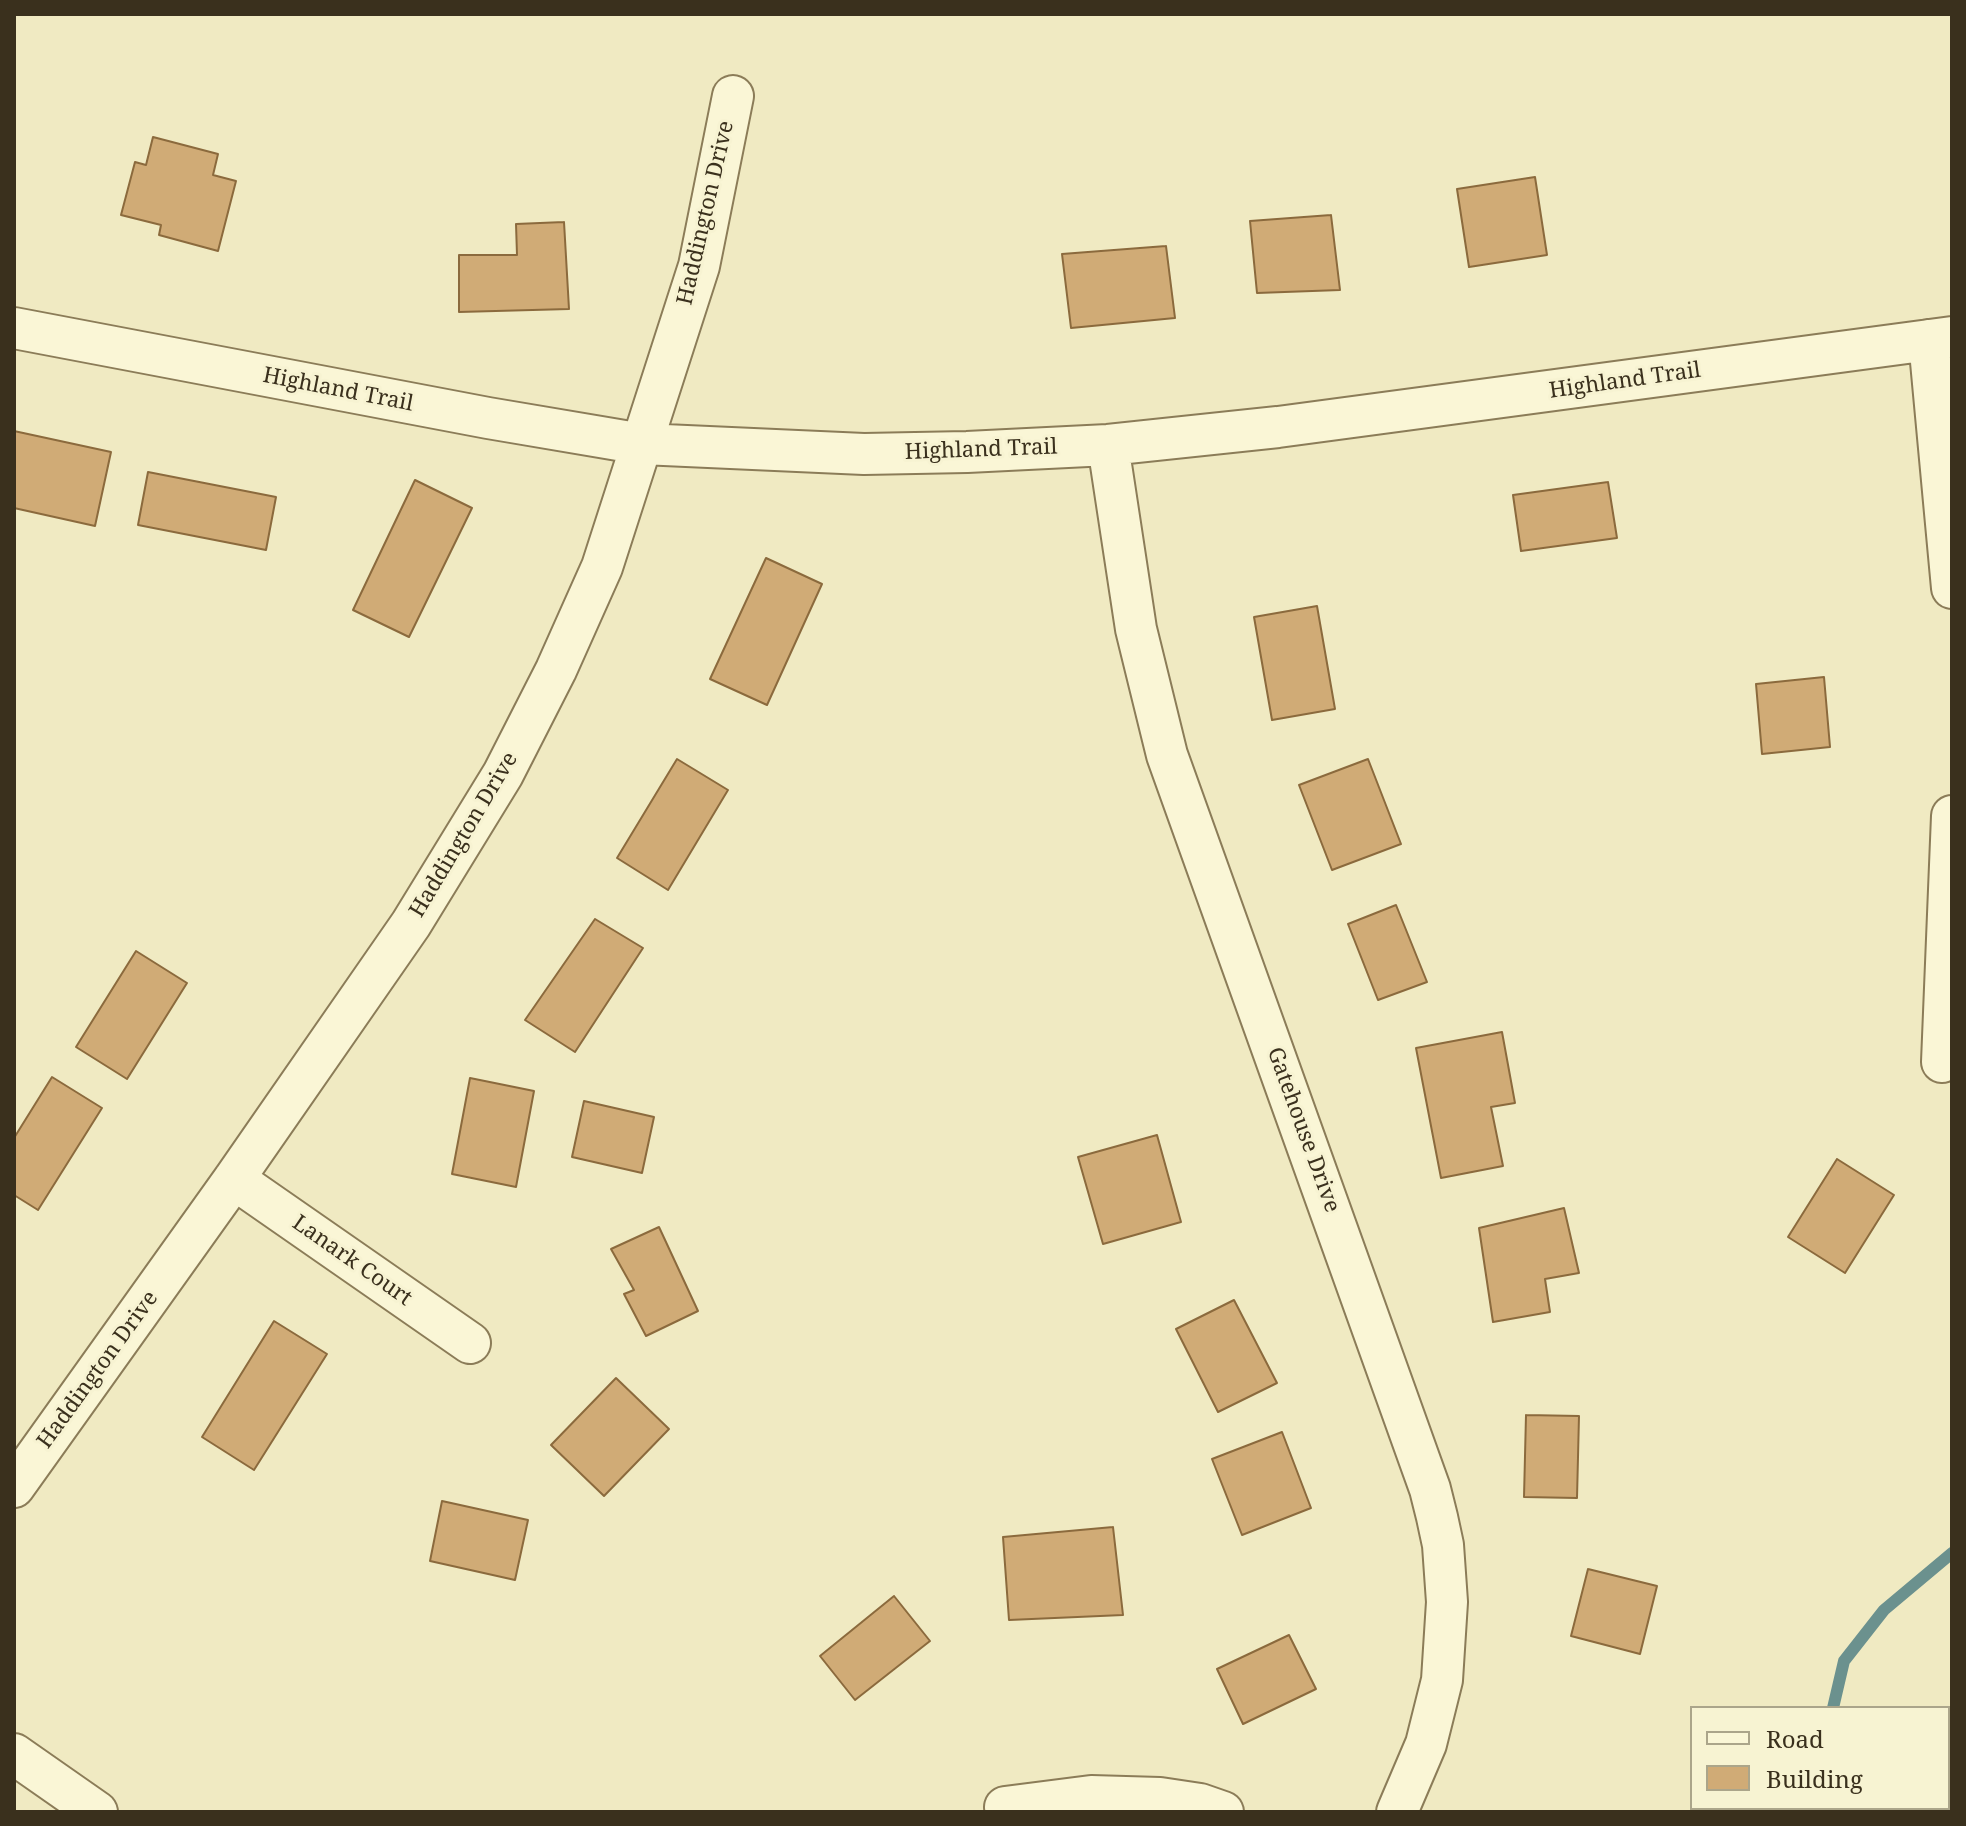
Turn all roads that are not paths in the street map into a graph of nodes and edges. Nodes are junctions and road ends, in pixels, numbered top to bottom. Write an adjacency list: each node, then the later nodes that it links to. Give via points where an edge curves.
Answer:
1 (733, 96): 4 (street, Haddington Drive, via 699,266)
2 (14, 328): 4 (street, Highland Trail)
3 (1941, 338): 5 (street, Highland Trail); 6 (street)
4 (642, 444): 5 (street, Highland Trail, via 864,454); 9 (street, Haddington Drive, via 602,567 503,774 411,924)
5 (1108, 445): 16 (street, Gatehouse Drive, via 1136,629 1167,755 1430,1489 1443,1545 1447,1602 1442,1680 1426,1744)
6 (1952, 588)
7 (1952, 816): 8 (street)
8 (1942, 1062)
9 (234, 1179): 10 (street, Lanark Court); 11 (street, Haddington Drive)
10 (470, 1343)
11 (14, 1487)
12 (14, 1754): 14 (street)
13 (1005, 1807): 15 (street, via 1091,1796 1160,1798)
14 (97, 1812)
15 (1223, 1812)
16 (1397, 1812)

